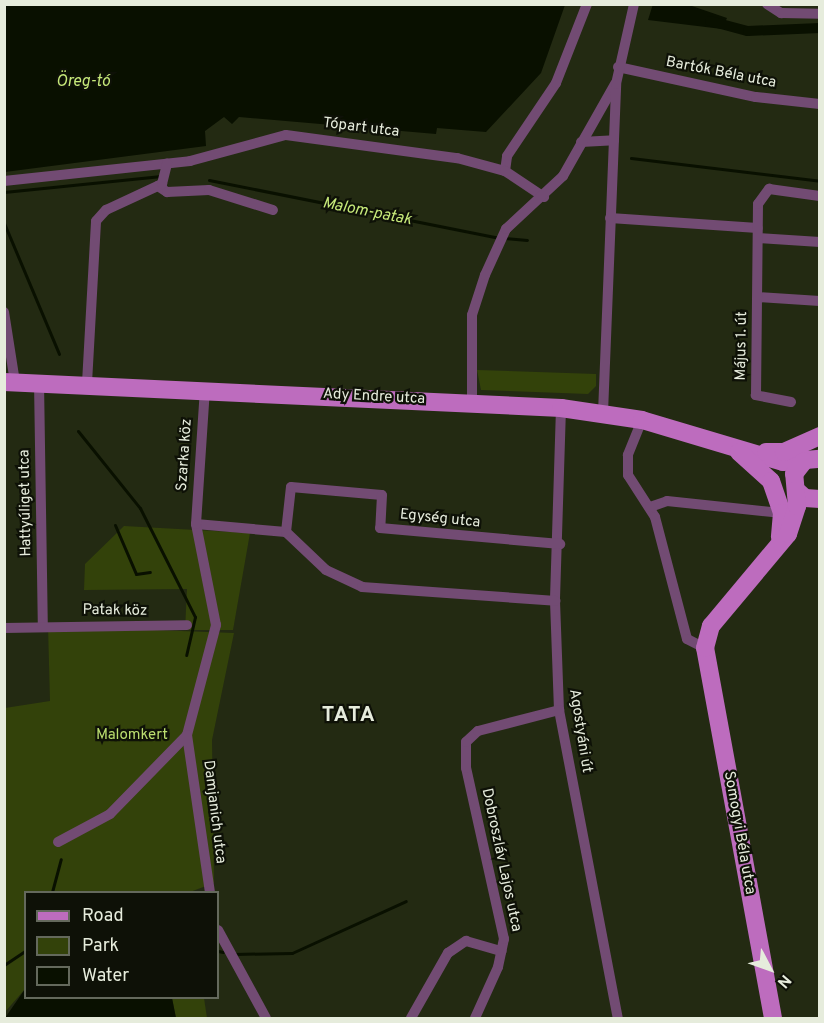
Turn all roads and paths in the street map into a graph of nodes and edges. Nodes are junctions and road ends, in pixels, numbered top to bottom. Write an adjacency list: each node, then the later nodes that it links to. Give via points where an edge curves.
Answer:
1 (587, 4): 10 (street, via 556,83 507,156)
2 (634, 4): 5 (street)
3 (767, 4): 4 (street, via 781,13)
4 (819, 14)
5 (618, 67): 6 (street); 7 (street, Bartók Béla utca, via 756,97)
6 (616, 84): 8 (street); 9 (street)
7 (819, 104)
8 (614, 140): 9 (street); 16 (street)
9 (581, 142): 14 (street)
10 (505, 171): 11 (street, Tópart utca, via 435,153 286,135); 14 (street, Tópart utca)
11 (164, 176): 12 (street, Tópart utca); 15 (street, Tópart utca, via 167,192 209,190); 24 (street, Tópart utca, via 106,210 96,221 91,240)
12 (4, 181)
13 (819, 196): 17 (street, Május 1. út, via 769,189 760,194)
14 (544, 197): 27 (street, via 514,218 472,315)
15 (273, 210)
16 (610, 218): 17 (street); 29 (street)
17 (758, 233): 18 (street); 19 (street, Május 1. út)
18 (819, 242)
19 (758, 297): 20 (street, Május 1. út); 26 (street, Május 1. út, via 756,395)
20 (819, 301)
21 (4, 312): 22 (street)
22 (10, 382): 23 (main road, Ady Endre utca)
23 (39, 382): 24 (main road, Ady Endre utca); 43 (street, Hattyúliget utca)
24 (87, 383): 25 (main road, Ady Endre utca)
25 (205, 388): 27 (main road, Ady Endre utca); 38 (street, Szarka köz)
26 (791, 402)
27 (472, 404): 28 (main road, Ady Endre utca)
28 (561, 408): 29 (main road, Ady Endre utca); 40 (street, Agostyáni út)
29 (603, 413): 30 (main road, Ady Endre utca)
30 (642, 420): 32 (main road, Ady Endre utca); 36 (street, via 628,455 628,475)
31 (819, 436): 32 (main road, via 784,452)
32 (737, 451): 33 (main road, via 783,462); 34 (main road); 37 (main road, via 771,481)
33 (812, 460): 34 (main road)
34 (795, 486): 35 (main road, via 805,498); 41 (main road, via 788,534)
35 (819, 499)
36 (650, 507): 37 (street, via 667,501); 46 (street, via 687,639)
37 (782, 513): 41 (main road, via 781,535)
38 (196, 524): 39 (street); 48 (street, Szarka köz, via 216,625)
39 (286, 532): 40 (street, Egység utca, via 291,487 382,495 380,528); 42 (street, via 326,570 362,587)
40 (560, 544): 42 (street, Agostyáni út)
41 (765, 567): 46 (main road, via 711,626)
42 (555, 601): 47 (street, Agostyáni út)
43 (43, 624): 44 (street, Patak köz); 45 (street, Patak köz)
44 (187, 625)
45 (4, 628)
46 (705, 648): 57 (main road, Somogyi Béla utca)
47 (559, 710): 52 (street, Dobroszláv Lajos utca, via 478,731 466,742 471,790); 56 (street, Agostyáni út)
48 (187, 735): 49 (street, via 110,814); 50 (street, Damjanich utca)
49 (58, 842)
50 (210, 891)
51 (219, 932): 53 (street)
52 (502, 951): 54 (street, Dobroszláv Lajos utca, via 466,941 448,953); 55 (street)
53 (266, 1018)
54 (411, 1018)
55 (475, 1018)
56 (618, 1018)
57 (773, 1018)

